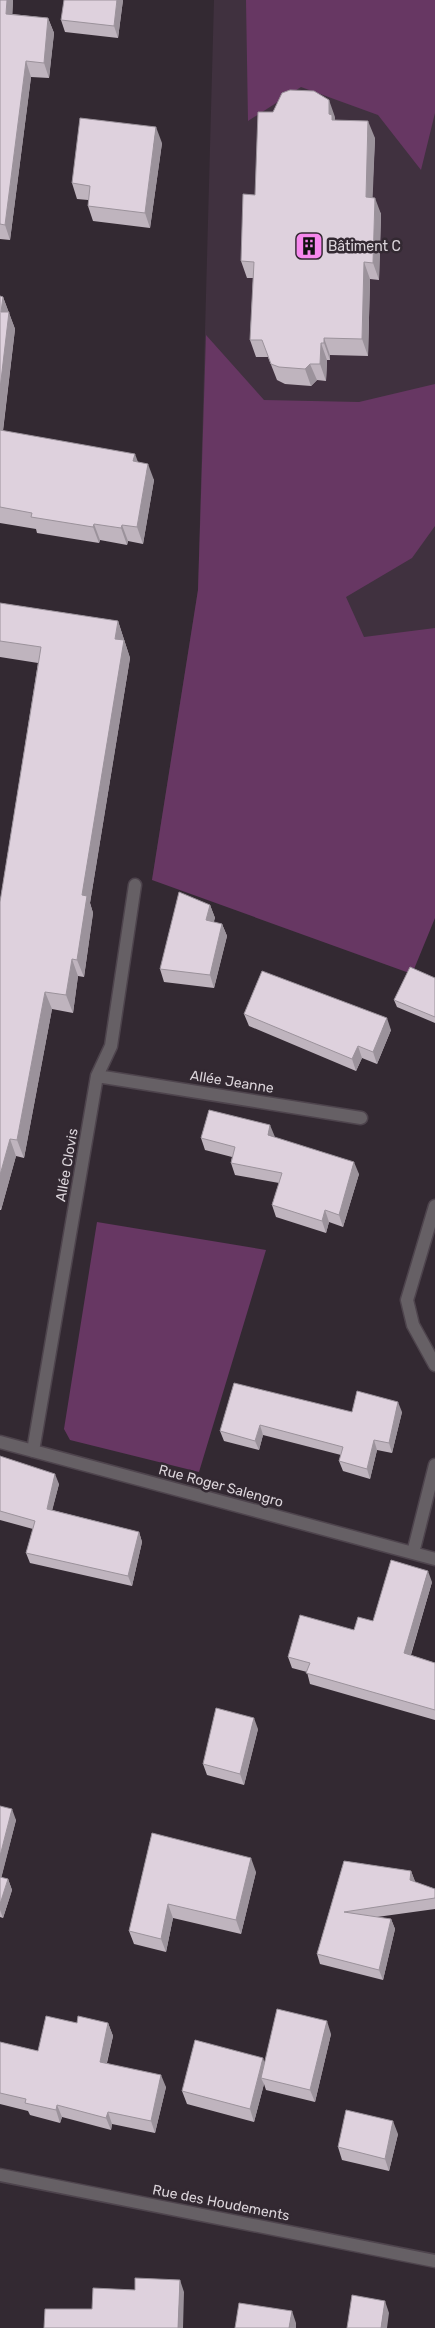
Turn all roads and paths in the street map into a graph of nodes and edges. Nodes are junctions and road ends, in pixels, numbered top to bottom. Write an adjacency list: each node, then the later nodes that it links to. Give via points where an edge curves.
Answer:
1 (135, 885): 2 (street, Allée Clovis, via 111,1046)
2 (97, 1076): 3 (street, Allée Jeanne); 7 (street, Allée Clovis)
3 (361, 1118)
4 (435, 1206): 5 (street, via 407,1300 413,1324)
5 (435, 1364)
6 (0, 1442): 7 (street, Rue Roger Salengro)
7 (33, 1452): 9 (street, Rue Roger Salengro)
8 (435, 1464): 9 (street)
9 (413, 1553): 10 (street, Rue Roger Salengro)
10 (435, 1560)
11 (0, 2175): 12 (street, Rue des Houdements)
12 (435, 2261)

